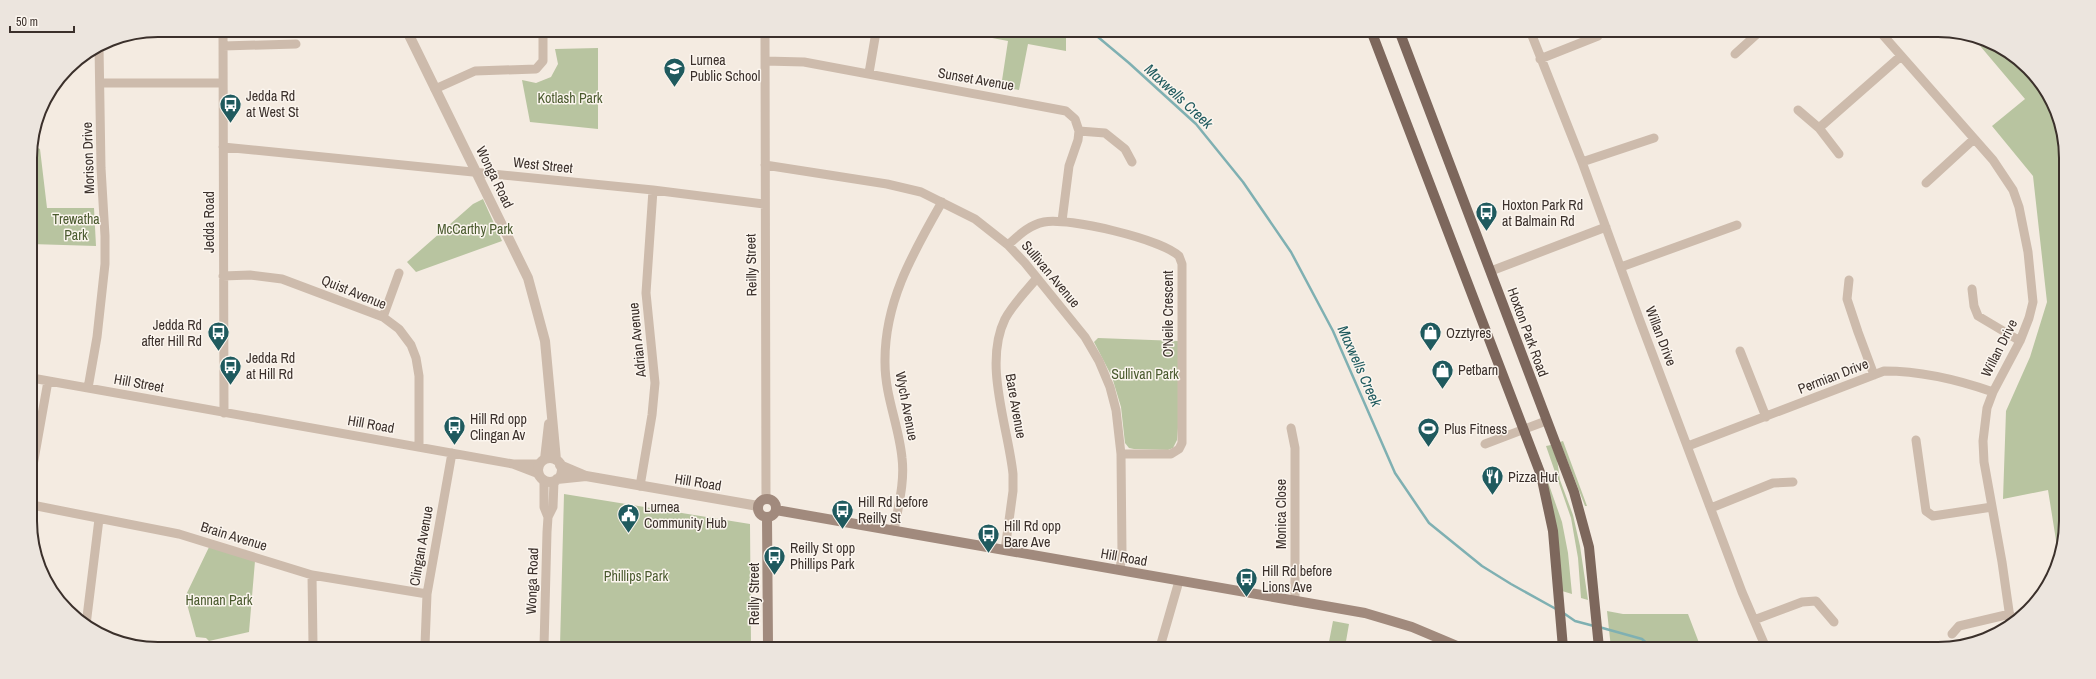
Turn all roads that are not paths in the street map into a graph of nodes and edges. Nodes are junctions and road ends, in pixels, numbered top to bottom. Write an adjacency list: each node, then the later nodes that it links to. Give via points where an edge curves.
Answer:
1 (222, 37): 13 (street, Jedda Road)
2 (410, 37): 22 (street, Wonga Road)
3 (543, 37): 22 (street, via 543,61 536,69 475,70)
4 (765, 37): 18 (street, Reilly Street)
5 (875, 37): 19 (street)
6 (1374, 37): 62 (main road)
7 (1402, 37): 43 (main road, Hoxton Park Road)
8 (1532, 37): 17 (street, Willan Drive)
9 (1595, 37): 17 (street)
10 (1754, 37): 15 (street)
11 (1885, 37): 16 (street, Willan Drive)
12 (296, 44): 13 (street)
13 (223, 46): 21 (street, Jedda Road)
14 (99, 52): 20 (street, Morison Drive)
15 (1735, 54)
16 (1901, 56): 24 (street); 27 (street, Willan Drive)
17 (1540, 59): 31 (street, Willan Drive)
18 (765, 62): 19 (street, Sunset Avenue, via 804,62); 32 (street, Reilly Street)
19 (869, 73): 25 (street, Sunset Avenue, via 1060,108 1071,114)
20 (100, 83): 21 (street); 55 (street, Morison Drive, via 105,264)
21 (223, 84): 28 (street, Jedda Road)
22 (435, 89): 33 (street, Wonga Road)
23 (1798, 110): 24 (street)
24 (1819, 128): 29 (street)
25 (1079, 131): 30 (street, via 1105,132 1125,149); 38 (street, via 1069,166)
26 (1654, 138): 31 (street)
27 (1974, 139): 34 (street); 50 (street, Willan Drive, via 2004,175 2019,207 2028,252 2033,302)
28 (223, 147): 33 (street, West Street); 45 (street, Jedda Road)
29 (1839, 154)
30 (1132, 162)
31 (1582, 162): 40 (street, Willan Drive)
32 (764, 165): 36 (street, Sullivan Avenue, via 899,186 921,192); 37 (street, Reilly Street)
33 (478, 173): 35 (street, West Street); 57 (street, Wonga Road, via 519,258 534,297 548,364)
34 (1926, 183)
35 (653, 190): 37 (street, West Street); 75 (street, Adrian Avenue, via 646,293 655,382)
36 (942, 202): 41 (street, Sullivan Avenue, via 975,219); 84 (street, Wych Avenue, via 904,272 887,329 886,380 903,463)
37 (764, 204): 76 (street, Reilly Street)
38 (1062, 221): 41 (street, O'Neile Crescent, via 1037,224); 69 (street, O'Neile Crescent, via 1140,237 1173,251 1181,261 1182,443 1179,449 1171,454)
39 (1737, 225): 42 (street)
40 (1606, 227): 42 (street, Willan Drive); 43 (street)
41 (1008, 245): 46 (street, Sullivan Avenue)
42 (1621, 267): 67 (street, Willan Drive)
43 (1491, 271): 60 (main road, Hoxton Park Road)
44 (399, 273): 49 (street)
45 (224, 276): 49 (street, Quist Avenue, via 250,275 282,279); 58 (street, Jedda Road)
46 (1037, 278): 69 (street, Sullivan Avenue, via 1085,337 1103,369 1116,410); 85 (street, Bare Avenue, via 1006,317 996,351 995,370 1013,474)
47 (1849, 280): 52 (street, via 1847,299)
48 (1972, 289): 50 (street, via 1978,316)
49 (383, 317): 66 (street, Quist Avenue, via 399,328 411,345 416,358)
50 (2020, 341): 56 (street, Willan Drive)
51 (1740, 351): 59 (street)
52 (1874, 375): 56 (street, Permian Drive, via 1884,371 1913,371 1948,377); 59 (street, Permian Drive)
53 (37, 379): 54 (street)
54 (48, 381): 55 (street, Hill Street); 64 (street)
55 (88, 388): 58 (street, Hill Street)
56 (1993, 392): 78 (street, Willan Drive, via 1987,408 1983,441)
57 (551, 412): 70 (street, Wonga Road); 71 (street, Wonga Road)
58 (224, 413): 66 (street, Hill Road)
59 (1766, 417): 67 (street, Permian Drive)
60 (1546, 421): 62 (street); 104 (main road, Hoxton Park Road, via 1583,521 1589,547)
61 (1292, 428): 90 (street, Monica Close, via 1295,448)
62 (1523, 429): 65 (street); 103 (main road, via 1541,475 1550,509)
63 (1916, 440): 78 (street, via 1926,511 1932,516)
64 (37, 443)
65 (1485, 444)
66 (418, 446): 68 (street, Hill Road)
67 (1688, 446): 79 (street, Willan Drive)
68 (452, 453): 71 (street, Hill Road); 89 (street, Clingan Avenue)
69 (1121, 454): 86 (street, Sullivan Avenue)
70 (558, 462): 71 (street, Hill Road); 72 (street, Hill Road); 73 (street, Wonga Road, via 561,472)
71 (542, 469): 73 (street, Hill Road); 81 (street, Wonga Road, via 544,507)
72 (586, 476): 73 (street, Hill Road); 75 (street, Hill Road)
73 (556, 480): 81 (street, Wonga Road, via 553,507)
74 (1792, 482): 79 (street, via 1773,483)
75 (640, 486): 76 (street, Hill Road)
76 (762, 502): 80 (main road, via 772,501); 82 (main road, via 761,515)
77 (37, 506): 83 (street, Brain Avenue)
78 (1992, 507): 91 (street, Willan Drive)
79 (1711, 508): 94 (street, Willan Drive)
80 (776, 510): 82 (main road, via 773,515); 84 (main road, Hill Road)
81 (548, 517): 99 (street, Wonga Road)
82 (767, 517): 100 (main road, Reilly Street)
83 (99, 519): 87 (street, Brain Avenue, via 179,534); 93 (street)
84 (894, 531): 85 (main road, Hill Road)
85 (1005, 550): 86 (main road, Hill Road)
86 (1120, 570): 88 (main road, Hill Road)
87 (312, 575): 89 (street, Brain Avenue); 97 (street)
88 (1179, 581): 90 (main road, Hill Road); 101 (street)
89 (427, 594): 98 (street, Clingan Avenue)
90 (1295, 601): 102 (main road, Hill Road, via 1365,613 1412,627)
91 (2010, 614): 92 (street, Willan Drive); 96 (street, via 1958,626)
92 (2010, 618)
93 (87, 619)
94 (1754, 620): 95 (street, via 1802,602 1816,601); 105 (street, Willan Drive)
95 (1834, 622)
96 (1952, 634)
97 (313, 642)
98 (425, 642)
99 (544, 642)
100 (768, 642)
101 (1161, 642)
102 (1448, 642)
103 (1563, 642)
104 (1599, 642)
105 (1763, 642)

